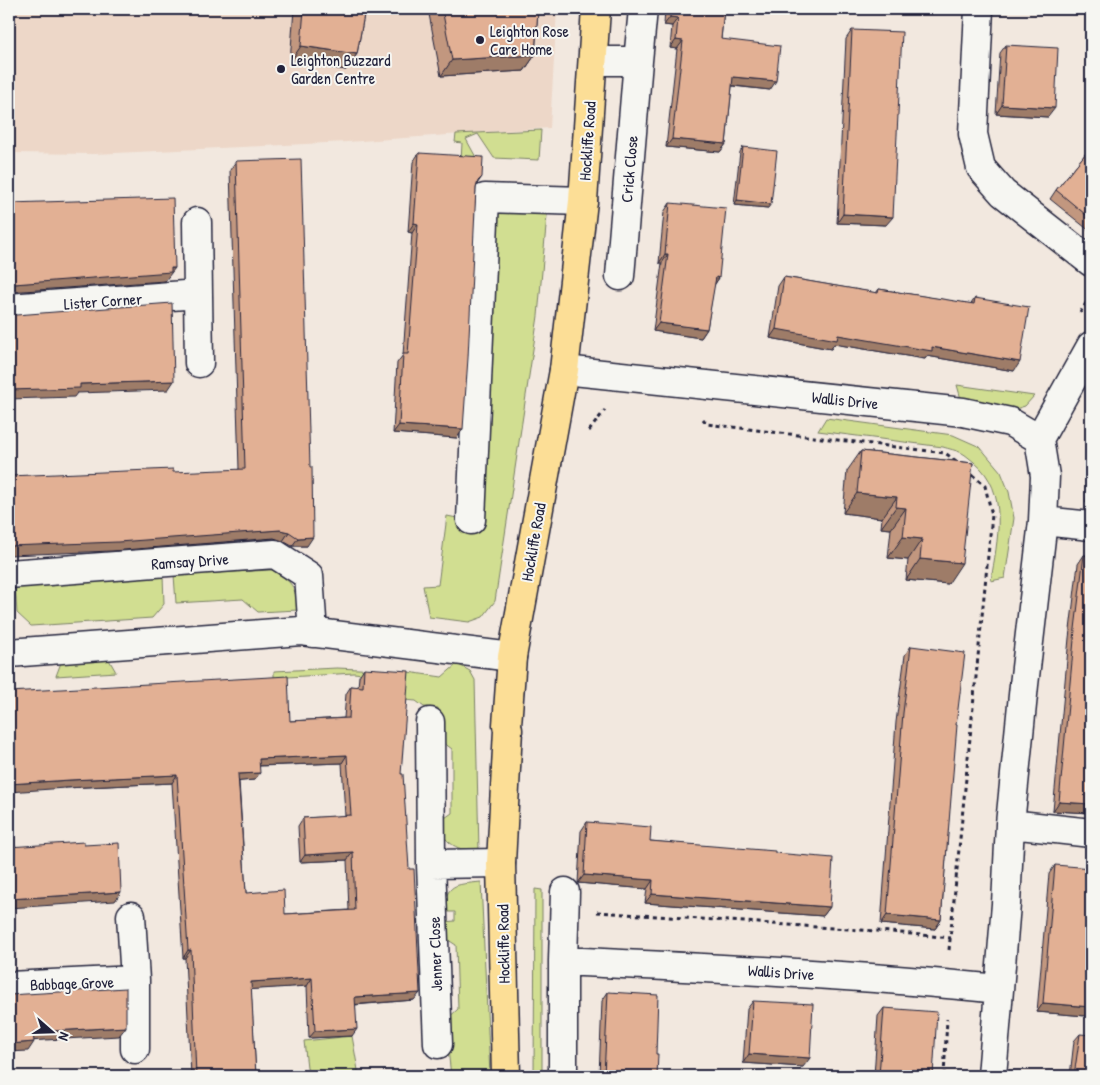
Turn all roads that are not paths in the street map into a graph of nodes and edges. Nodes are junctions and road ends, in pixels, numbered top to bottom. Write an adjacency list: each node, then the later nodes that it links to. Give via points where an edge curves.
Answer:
1 (596, 9): 4 (main road, Hockliffe Road)
2 (643, 9): 5 (street, Crick Close)
3 (979, 9): 8 (street, via 973,134 981,168 1003,193)
4 (593, 61): 5 (street); 6 (main road, Hockliffe Road)
5 (638, 61): 9 (street, Crick Close)
6 (583, 201): 14 (main road, Hockliffe Road); 16 (street, via 484,198)
7 (197, 222): 10 (street)
8 (1091, 262)
9 (620, 276)
10 (198, 294): 11 (street, Lister Corner); 13 (street)
11 (9, 308)
12 (1091, 346): 15 (street)
13 (199, 363)
14 (564, 370): 15 (street, Wallis Drive, via 963,412 1010,422); 22 (main road, Hockliffe Road)
15 (1039, 439): 17 (street, via 1045,476)
16 (471, 520)
17 (1043, 521): 18 (street); 24 (street)
18 (1091, 526)
19 (9, 574): 20 (street, Ramsay Drive, via 276,554 309,576)
20 (313, 633): 21 (street, via 301,631); 22 (street)
21 (9, 652)
22 (512, 656): 26 (main road, Hockliffe Road)
23 (430, 722): 27 (street, Jenner Close)
24 (1010, 824): 25 (street); 33 (street)
25 (1091, 833)
26 (501, 863): 27 (street); 36 (main road, Hockliffe Road)
27 (431, 864): 34 (street, Jenner Close)
28 (565, 901): 30 (street)
29 (131, 916): 31 (street, Babbage Grove)
30 (563, 961): 33 (street, Wallis Drive, via 743,969); 37 (street)
31 (135, 980): 32 (street, Babbage Grove); 35 (street, Babbage Grove)
32 (9, 986)
33 (998, 989): 38 (street)
34 (438, 1044)
35 (135, 1050)
36 (506, 1076)
37 (563, 1076)
38 (992, 1076)

